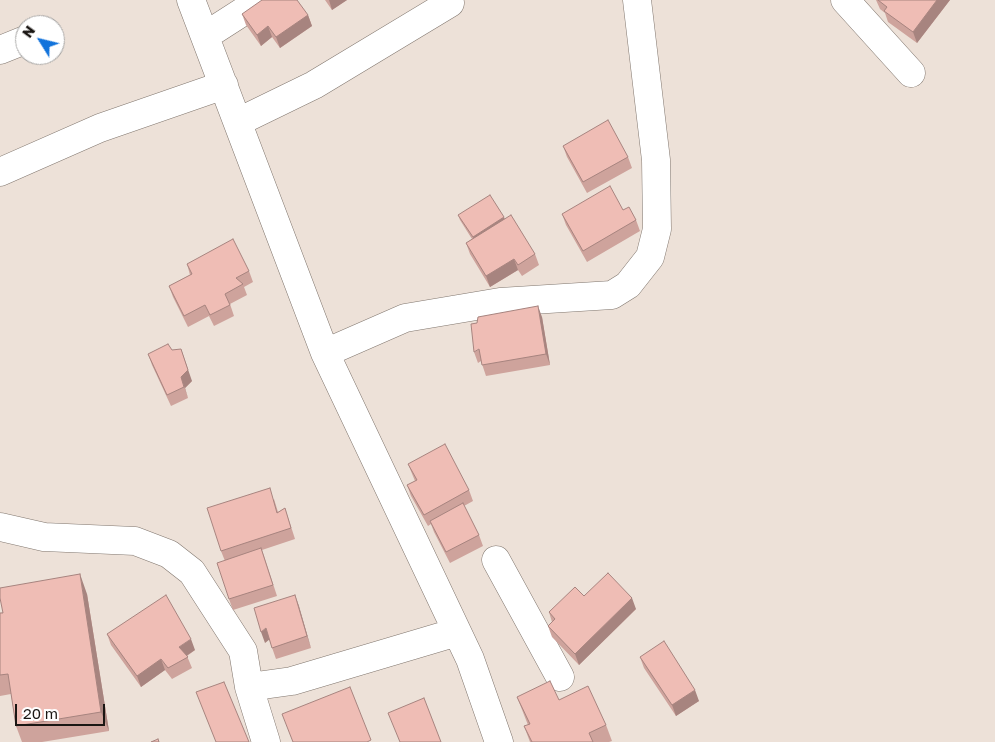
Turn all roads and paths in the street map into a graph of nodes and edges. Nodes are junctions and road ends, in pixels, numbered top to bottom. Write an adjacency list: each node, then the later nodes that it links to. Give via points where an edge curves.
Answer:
1 (191, 0): 6 (street)
2 (261, 0): 6 (street)
3 (637, 0): 13 (street, via 656,160 657,229 650,257 628,285 612,295 500,302 404,318)
4 (845, 0): 9 (street)
5 (450, 3): 11 (street, via 314,85)
6 (205, 36): 10 (street)
7 (15, 44): 8 (street)
8 (0, 50)
9 (910, 73)
10 (224, 85): 11 (street); 12 (street, via 100,128)
11 (238, 122): 13 (street)
12 (0, 172)
13 (325, 353): 16 (street)
14 (0, 527): 18 (street, via 44,538 135,541 168,554 192,572 243,650)
15 (496, 560): 17 (street)
16 (457, 632): 18 (street, via 292,681); 20 (street)
17 (560, 678)
18 (249, 687): 19 (street)
19 (266, 742)
20 (500, 742)

